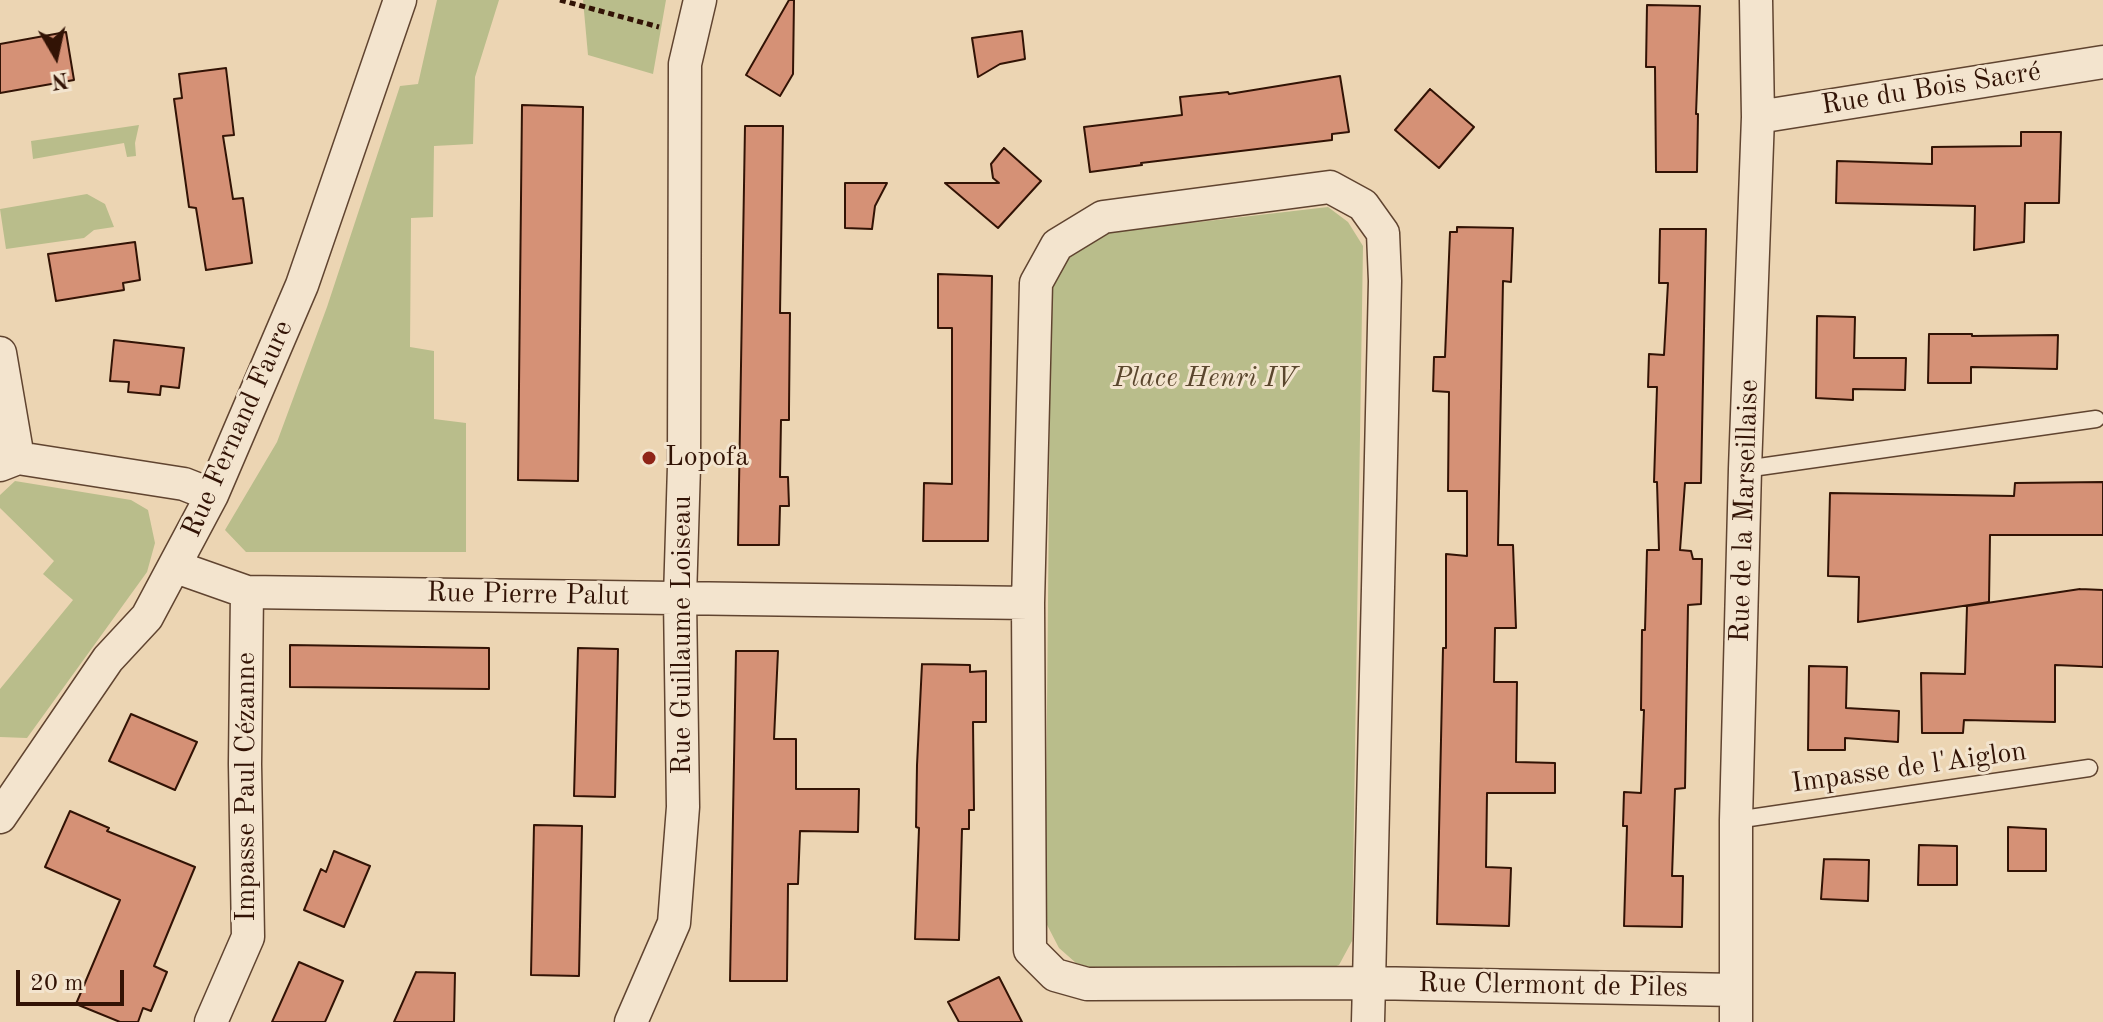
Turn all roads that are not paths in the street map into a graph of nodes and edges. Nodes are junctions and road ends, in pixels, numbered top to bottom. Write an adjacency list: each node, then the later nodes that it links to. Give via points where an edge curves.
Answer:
1 (400, 0): 10 (street, Rue Fernand Faure, via 302,285)
2 (700, 0): 13 (street, Rue Guillaume Loiseau, via 685,64)
3 (1756, 0): 5 (street, Rue de la Marseillaise)
4 (2103, 62): 5 (street, Rue du Bois Sacré)
5 (1758, 117): 9 (street, Rue de la Marseillaise)
6 (0, 353): 8 (street)
7 (2096, 419): 9 (lane)
8 (9, 462): 10 (street, via 184,484)
9 (1745, 469): 17 (street, Rue de la Marseillaise)
10 (212, 495): 11 (street, Rue Fernand Faure)
11 (176, 567): 12 (street, Rue Pierre Palut); 16 (street, Rue Fernand Faure, via 147,617 108,659)
12 (247, 592): 13 (street, Rue Pierre Palut); 20 (street, Impasse Paul Cézanne, via 248,937)
13 (680, 598): 14 (street, Rue Pierre Palut); 21 (street, Rue Guillaume Loiseau, via 683,807 674,923)
14 (1028, 603): 18 (street, via 1030,950 1055,975 1087,984); 18 (street, via 1036,283 1057,245 1103,217 1330,187 1363,205 1383,233 1385,281)
15 (2089, 768): 17 (lane, Impasse de l'Aiglon)
16 (0, 817)
17 (1736, 820): 19 (street, Rue de la Marseillaise)
18 (1369, 983): 19 (street, Rue Clermont de Piles); 22 (street)
19 (1736, 990): 23 (street, Rue de la Marseillaise)
20 (211, 1022)
21 (631, 1022)
22 (1368, 1022)
23 (1736, 1022)

